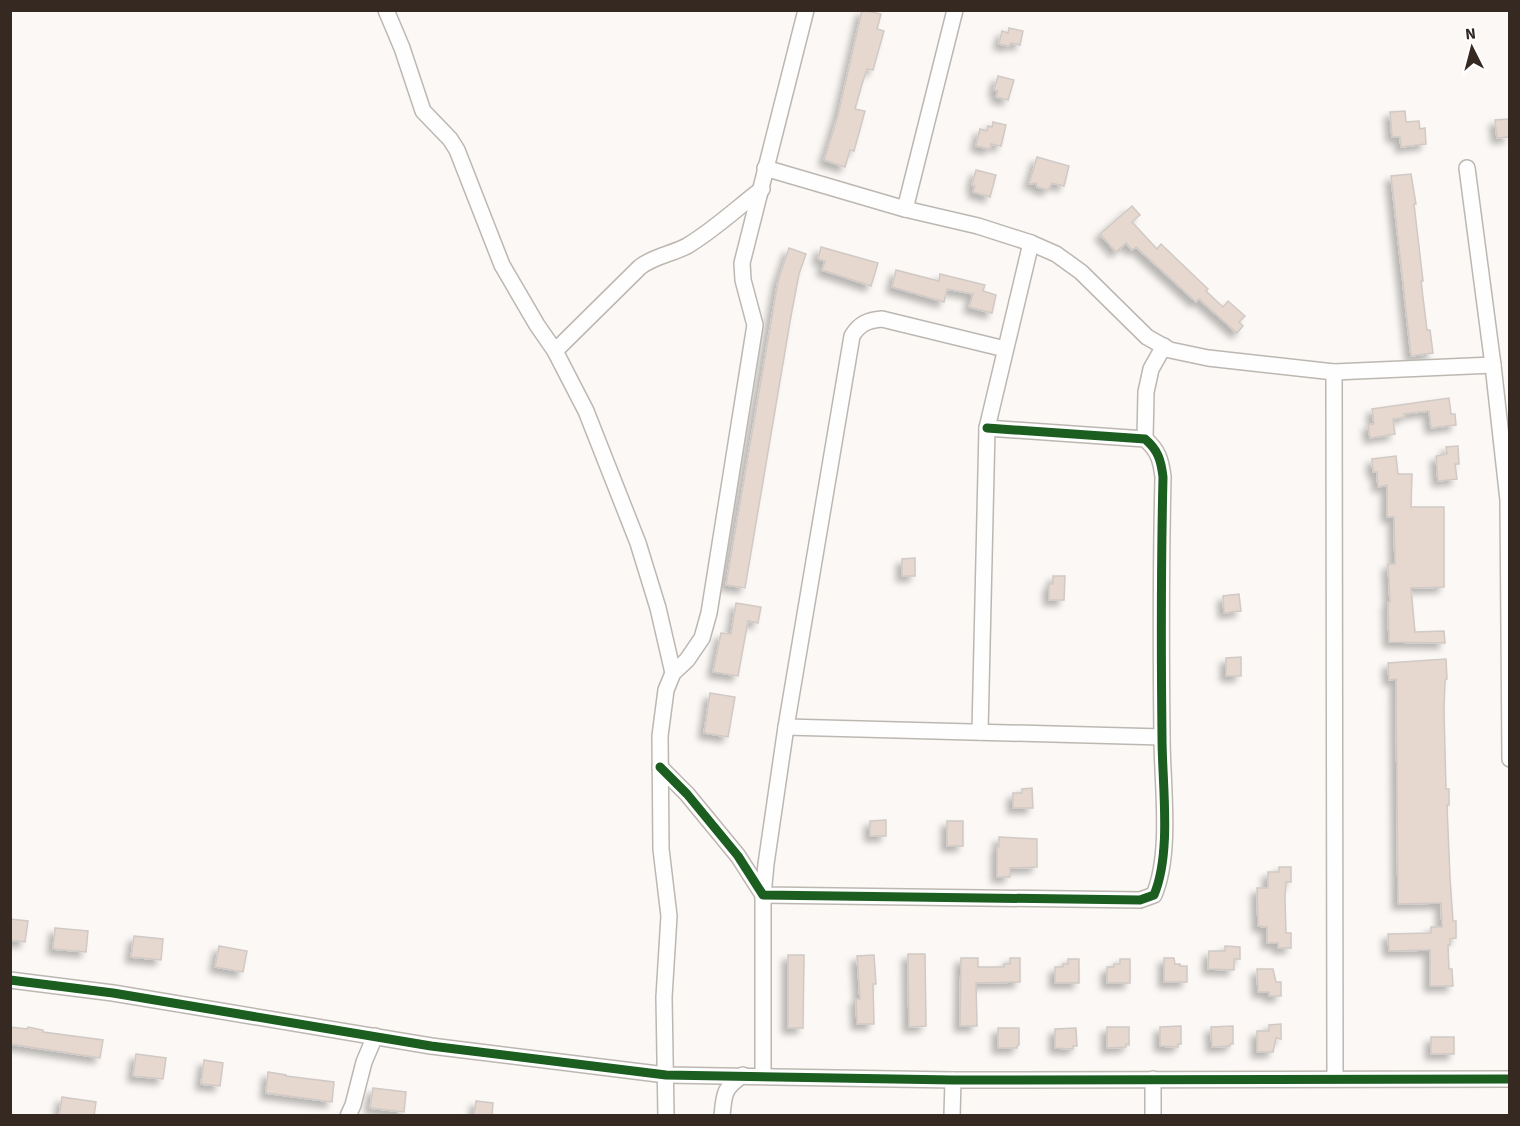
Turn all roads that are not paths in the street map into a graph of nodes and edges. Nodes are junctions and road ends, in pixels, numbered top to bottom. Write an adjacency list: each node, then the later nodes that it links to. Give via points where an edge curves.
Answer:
1 (386, 10): 11 (street, via 423,111 457,150 502,265)
2 (806, 10): 4 (street)
3 (955, 10): 7 (street)
4 (765, 168): 6 (street); 7 (street)
5 (1467, 168): 12 (street)
6 (762, 189): 11 (street, via 693,242 640,267); 16 (street, via 742,263 755,325 709,613 702,638)
7 (905, 209): 8 (street)
8 (1031, 243): 9 (street, via 1056,254 1081,272 1148,337); 10 (street)
9 (1164, 346): 13 (street, via 1208,358); 15 (street, via 1151,369 1146,392)
10 (1005, 348): 14 (street); 17 (street, via 882,319 869,320 855,330)
11 (555, 351): 16 (street, via 586,411 638,543)
12 (1493, 365): 13 (street); 20 (street, via 1508,500)
13 (1334, 372): 28 (street)
14 (987, 428): 15 (street); 18 (street)
15 (1145, 439): 19 (street, via 1161,459 1163,477)
16 (674, 673): 21 (street, via 666,690)
17 (786, 727): 18 (street); 22 (street)
18 (980, 732): 19 (street)
19 (1162, 737): 22 (street, via 1163,859 1154,895 1140,900)
20 (1509, 759)
21 (660, 766): 22 (street, via 738,856); 25 (street, via 661,849 669,916 664,997)
22 (763, 895): 27 (street)
23 (10, 980): 24 (street)
24 (375, 1036): 25 (street); 32 (street)
25 (666, 1075): 26 (street); 33 (street)
26 (743, 1075): 27 (street); 34 (street, via 724,1094)
27 (763, 1075): 31 (street)
28 (1335, 1078): 29 (street); 30 (street)
29 (1153, 1079): 31 (street); 36 (street)
30 (1509, 1079)
31 (953, 1080): 35 (street)
32 (348, 1116)
33 (666, 1116)
34 (722, 1116)
35 (952, 1116)
36 (1153, 1116)

